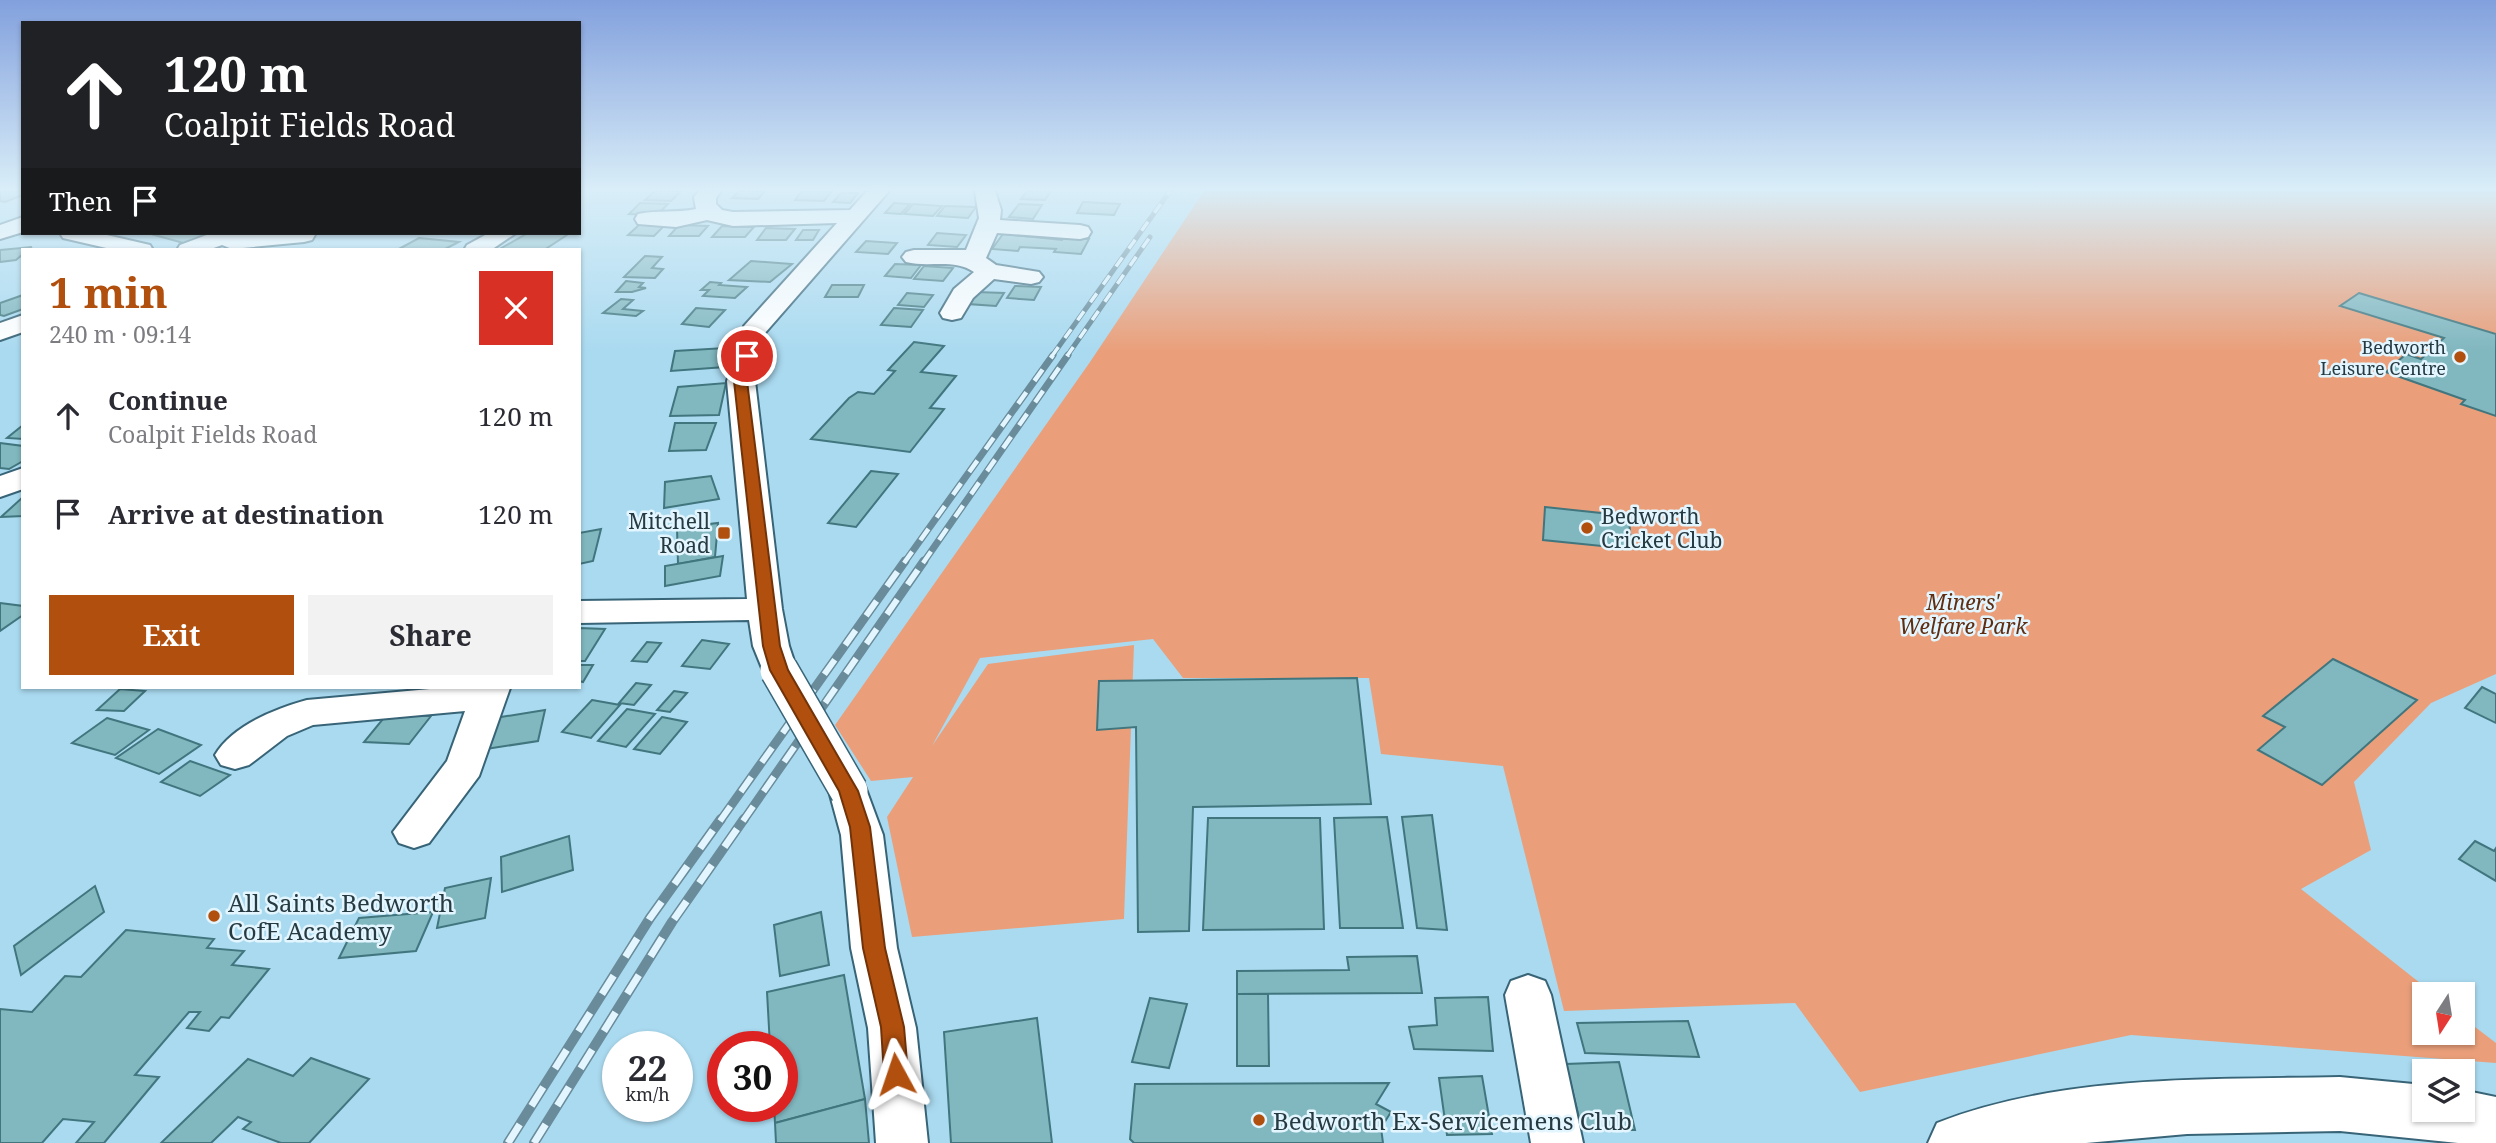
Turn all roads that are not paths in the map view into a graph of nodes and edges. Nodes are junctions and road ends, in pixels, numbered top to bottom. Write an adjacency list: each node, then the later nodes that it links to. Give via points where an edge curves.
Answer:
1 (830, 244): 11 (street, via 753,331 741,381)
2 (985, 244): 4 (street)
3 (914, 257): 4 (street)
4 (981, 264): 5 (street); 6 (street)
5 (1031, 276)
6 (952, 313)
7 (21, 324): 8 (street)
8 (0, 332)
9 (21, 478): 10 (street)
10 (0, 488)
11 (765, 608): 12 (street); 18 (street, bridge, via 779,670 849,791 862,835 874,948 892,1027)
12 (581, 612)
13 (490, 692): 14 (street, via 306,713 273,727); 15 (street, via 465,766)
14 (235, 755)
15 (415, 832)
16 (1528, 995): 19 (street)
17 (2496, 1124): 20 (main road, via 2448,1114 2340,1104 2187,1107 2053,1119)
18 (902, 1143)
19 (1557, 1143)
20 (1958, 1143)

